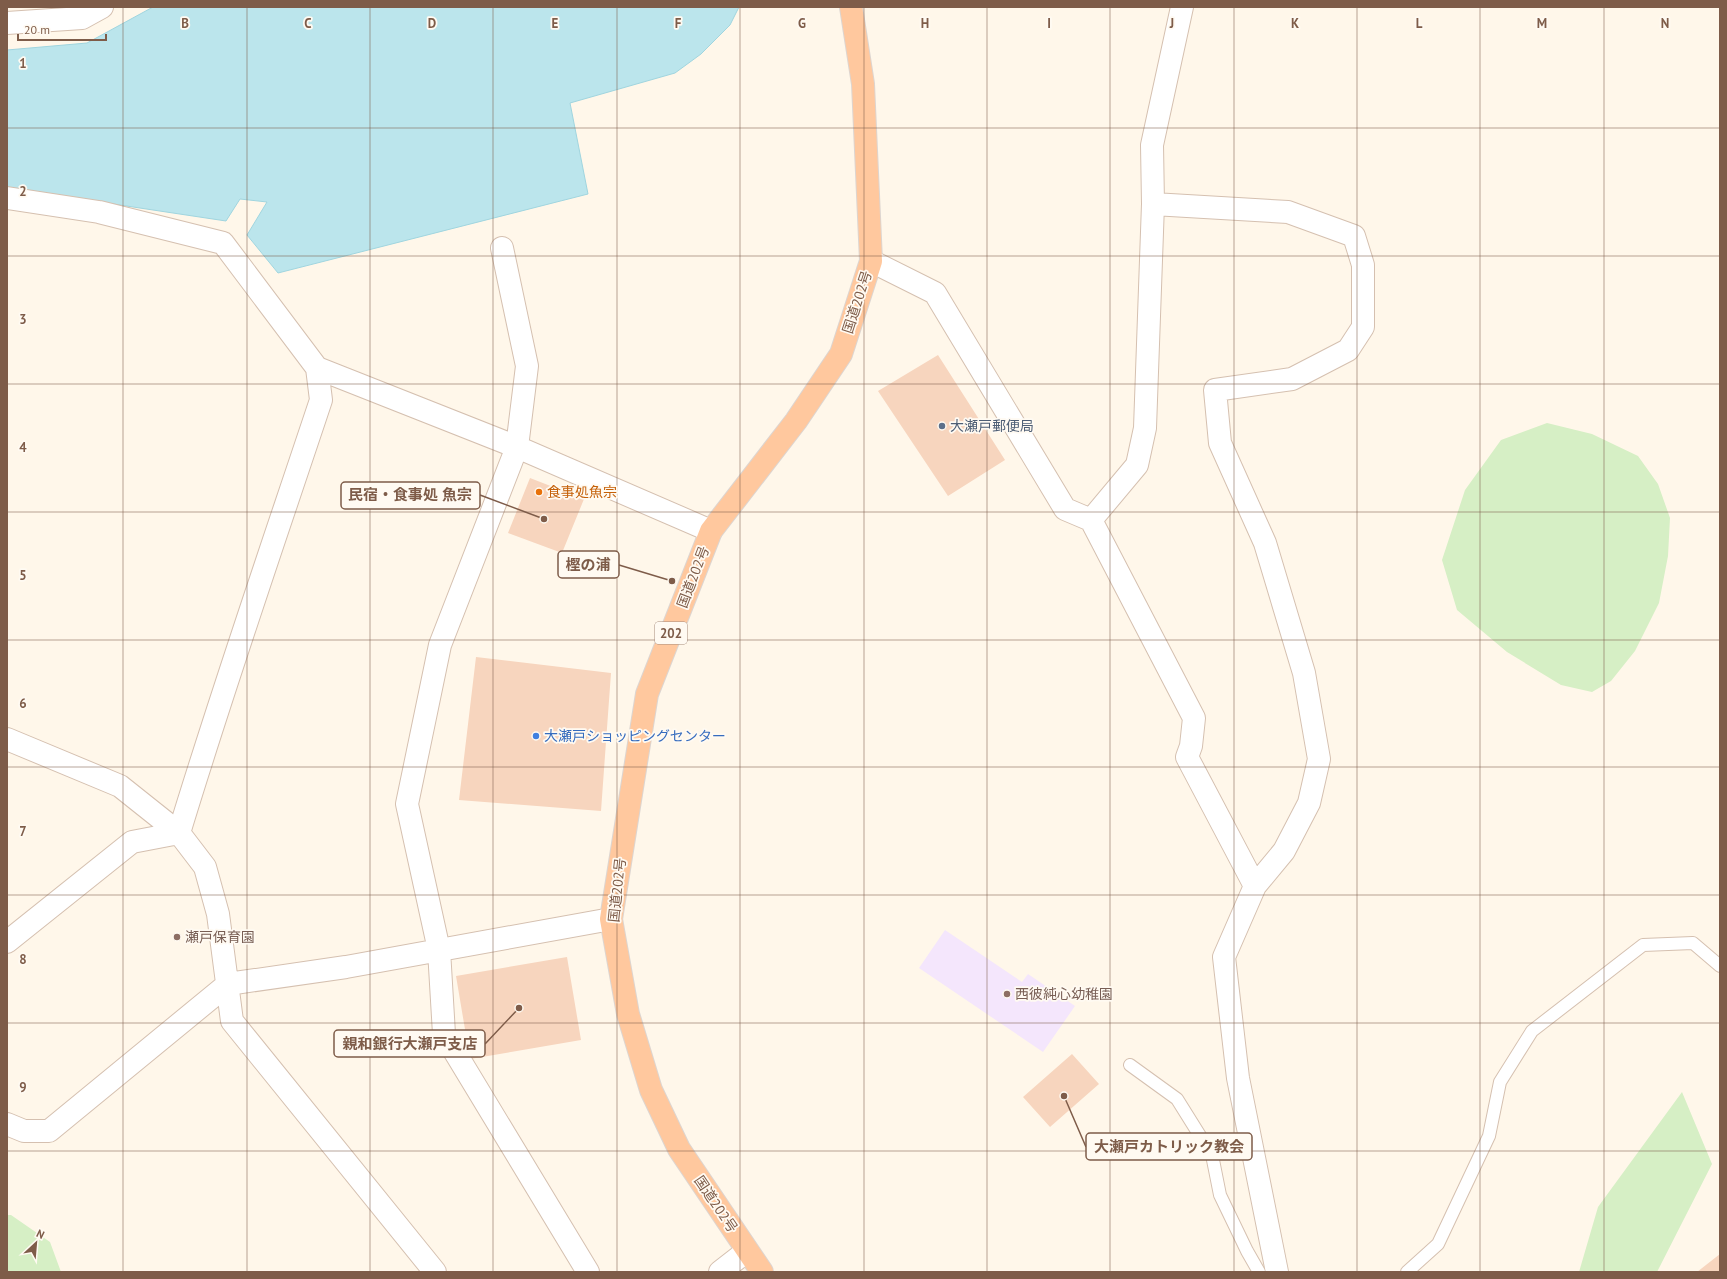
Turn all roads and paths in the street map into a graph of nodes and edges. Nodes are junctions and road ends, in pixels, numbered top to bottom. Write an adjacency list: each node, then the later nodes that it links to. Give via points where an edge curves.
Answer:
1 (102, 7): 4 (street, via 82,18)
2 (851, 7): 8 (highway, 国道202号 / 202, via 863,84)
3 (1182, 7): 6 (street, via 1152,145)
4 (7, 23)
5 (7, 198): 9 (street, via 99,212 223,243)
6 (1153, 204): 11 (street, via 1145,428 1137,465); 15 (street, via 1288,212 1354,236 1363,265 1362,327 1348,350 1292,379 1215,390 1220,443 1265,543 1304,674 1319,759 1309,803 1284,851)
7 (502, 248): 10 (street, via 527,366)
8 (871, 261): 11 (street, via 935,293 1065,509); 12 (highway, 国道202号 / 202, via 841,354 796,421)
9 (317, 368): 10 (street); 14 (street, via 321,400 209,735)
10 (517, 447): 12 (street); 18 (street, via 440,645 408,804)
11 (1091, 520): 15 (street, via 1194,718 1187,757)
12 (711, 531): 16 (highway, 国道202号 / 202, via 646,694)
13 (7, 739): 14 (street, via 120,786)
14 (179, 833): 17 (street, via 132,842); 20 (street, via 206,867 218,914)
15 (1255, 886): 29 (street, via 1224,958 1238,1078)
16 (611, 919): 18 (street); 23 (highway, 国道202号 / 202, via 628,1014 651,1090 679,1150)
17 (7, 942)
18 (439, 950): 20 (street); 25 (street, via 444,1034)
19 (1720, 966): 30 (lane, via 1693,943 1643,945 1532,1031 1500,1082 1489,1136 1438,1244)
20 (228, 984): 22 (street, via 48,1131 24,1131); 24 (street, via 232,1021)
21 (1130, 1065): 28 (lane, via 1176,1099 1212,1155 1220,1195 1246,1251)
22 (7, 1124)
23 (748, 1251): 26 (street); 27 (highway, 国道202号 / 202)
24 (435, 1272)
25 (588, 1272)
26 (720, 1272)
27 (762, 1272)
28 (1259, 1272)
29 (1276, 1272)
30 (1407, 1272)

